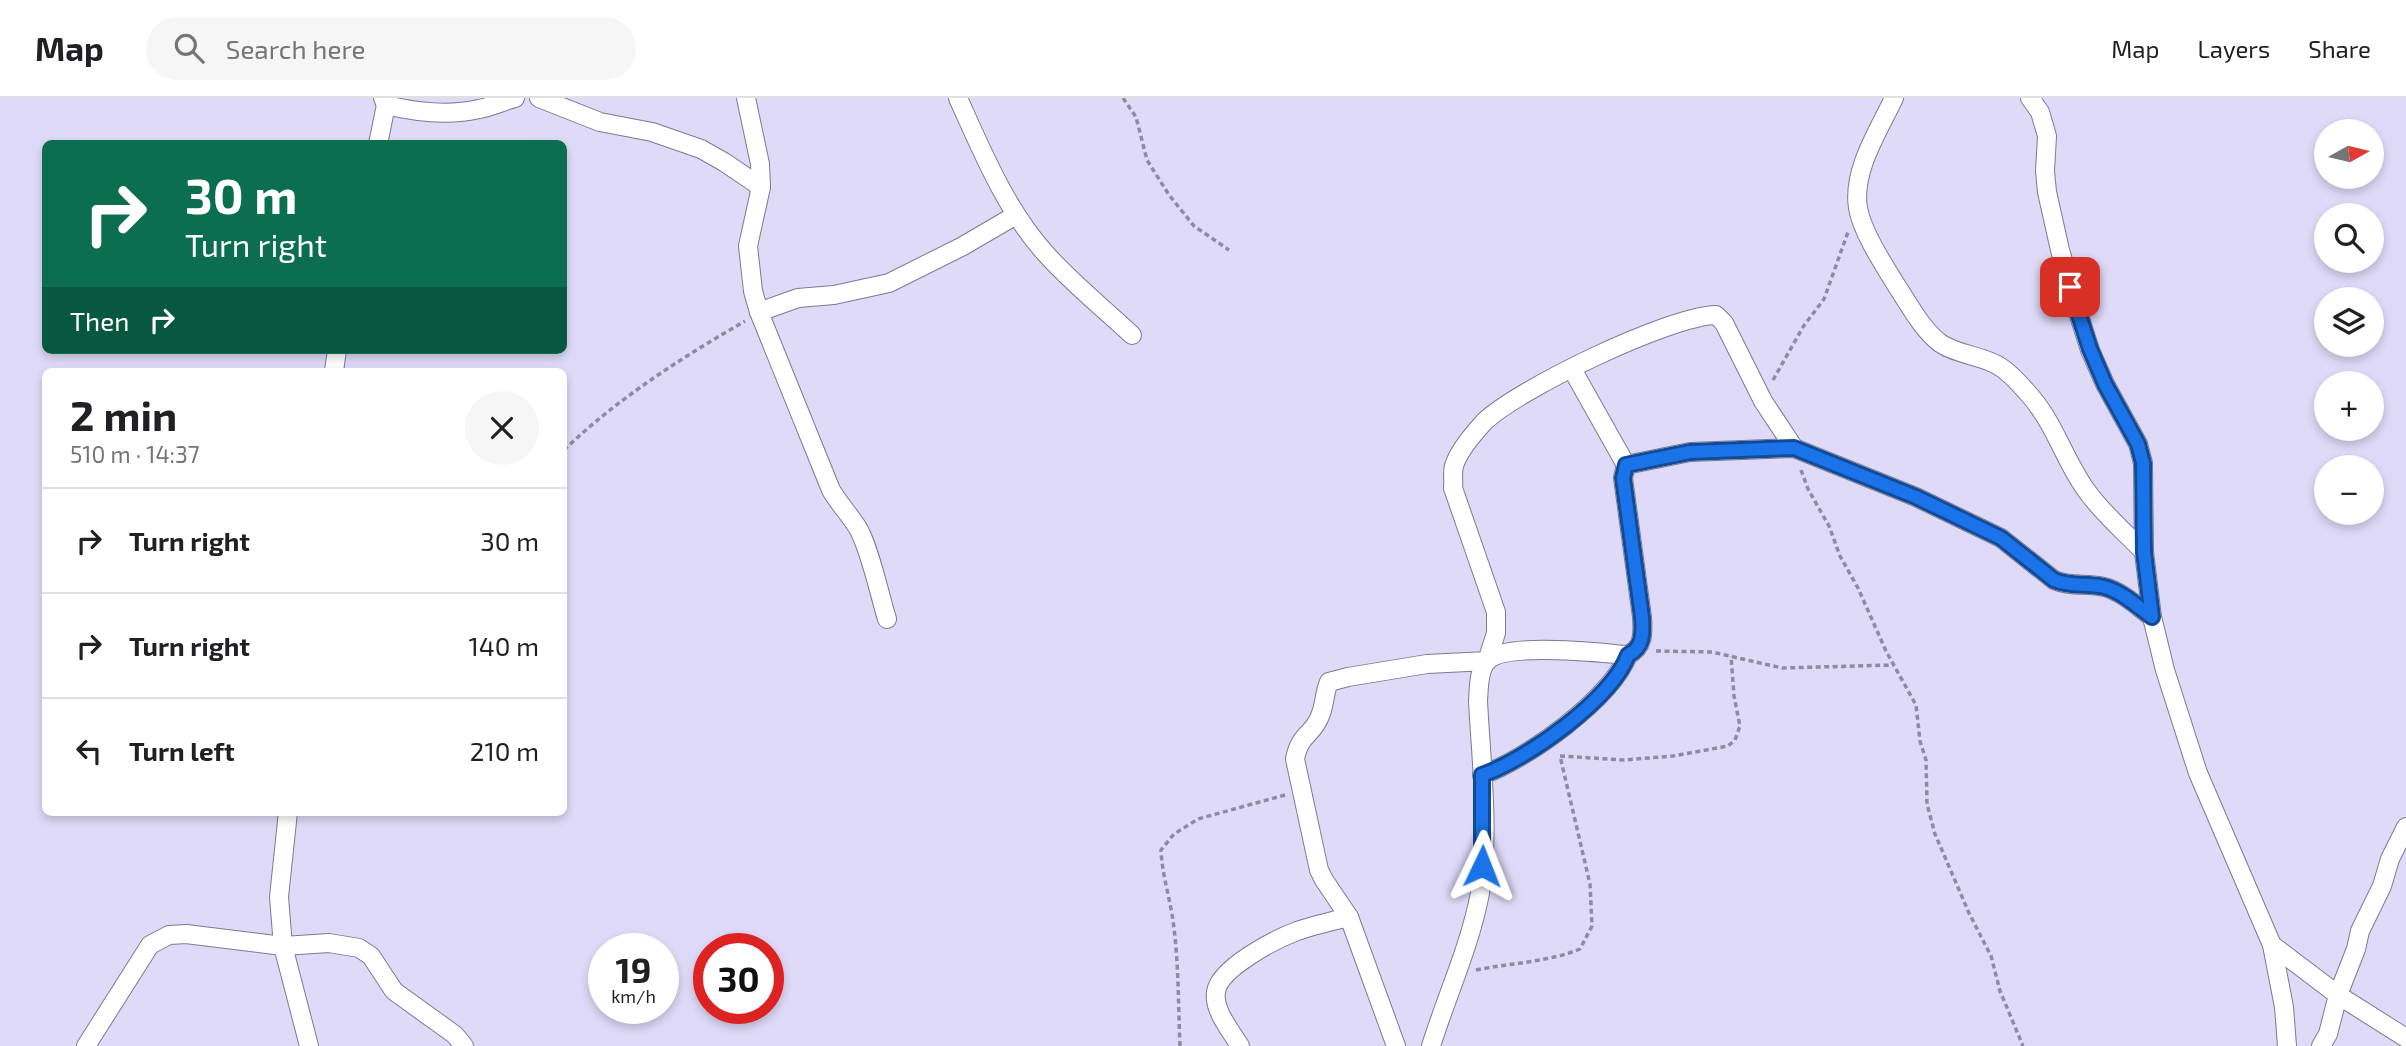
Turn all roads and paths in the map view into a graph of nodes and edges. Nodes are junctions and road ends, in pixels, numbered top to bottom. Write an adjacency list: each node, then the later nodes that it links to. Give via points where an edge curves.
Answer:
1 (516, 98): 8 (street, via 462,112 409,110)
2 (539, 98): 10 (street, via 600,122 652,132 701,149)
3 (746, 98): 10 (street)
4 (958, 98): 12 (street)
5 (1124, 98): 13 (path, via 1136,117 1147,160 1169,195 1194,226)
6 (1894, 98): 11 (street, via 1861,174)
7 (2029, 98): 21 (street, via 2040,112 2047,136 2047,192 2076,306 2095,361 2138,444 2143,463)
8 (384, 101): 9 (street)
9 (379, 140)
10 (761, 187): 14 (street, via 748,246)
11 (1858, 208): 17 (path, via 1824,299 1803,327); 21 (street, via 1892,278 1919,320 1940,343 1998,365 2015,378 2052,424 2085,490)
12 (1016, 215): 14 (street, via 889,283 797,298); 15 (street, via 1062,271)
13 (1228, 250)
14 (759, 312): 18 (path, via 647,382); 23 (street, via 831,490 866,545)
15 (1132, 335)
16 (1572, 369): 17 (street, via 1656,329 1716,315); 20 (street); 26 (street, via 1508,403 1484,423 1454,466 1454,488 1496,612 1496,633)
17 (1763, 401): 19 (street)
18 (567, 447)
19 (1794, 448): 20 (street, via 1690,452); 22 (street, via 1916,497 2001,538 2054,580 2113,589); 27 (path, via 1808,489)
20 (1626, 465): 24 (street, via 1623,478 1643,637)
21 (2144, 552): 22 (street)
22 (2152, 617): 33 (street, via 2198,774)
23 (887, 619)
24 (1632, 653): 25 (path); 26 (street, via 1539,650 1498,654); 28 (street, via 1613,682 1562,727 1523,757)
25 (1731, 656): 27 (path, via 1782,668); 35 (path, via 1740,726 1727,746 1624,760 1560,756 1590,884 1592,926 1580,948 1560,957)
26 (1487, 661): 28 (street, via 1479,679 1478,701); 29 (street, via 1427,664 1329,682 1318,720 1297,746)
27 (1894, 665): 45 (path, via 1916,705 1926,760 1927,804 1935,834 1991,956)
28 (1482, 775): 35 (street, via 1480,891)
29 (1300, 791): 32 (street, via 1319,870); 41 (path, via 1198,818 1174,834 1161,850 1177,960)
30 (288, 816): 34 (street, via 279,897)
31 (2406, 827): 36 (street, via 2360,931)
32 (1349, 916): 42 (street, via 1296,931 1264,947 1220,980 1217,1006); 43 (street)
33 (2272, 945): 36 (street); 46 (street)
34 (283, 946): 38 (street, via 169,935 150,945); 39 (street); 40 (street, via 329,943 359,948 371,956 394,990)
35 (1457, 974): 44 (street)
36 (2338, 995): 37 (street); 47 (street)
37 (2406, 1038)
38 (86, 1046)
39 (309, 1046)
40 (464, 1046)
41 (1180, 1046)
42 (1240, 1046)
43 (1396, 1046)
44 (1431, 1046)
45 (2023, 1046)
46 (2287, 1046)
47 (2321, 1046)

